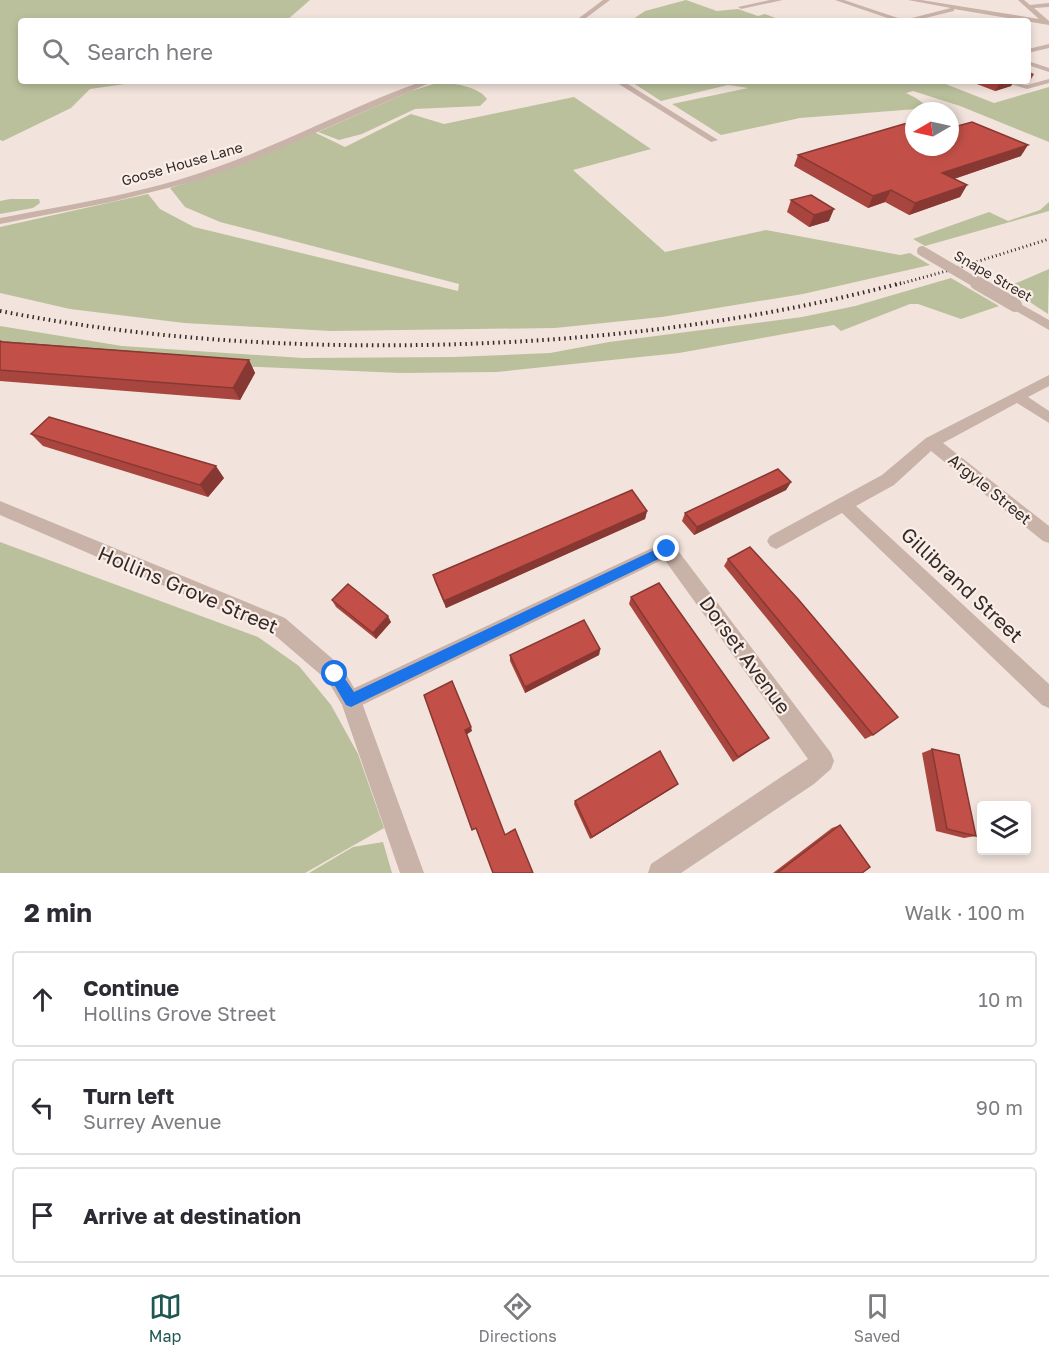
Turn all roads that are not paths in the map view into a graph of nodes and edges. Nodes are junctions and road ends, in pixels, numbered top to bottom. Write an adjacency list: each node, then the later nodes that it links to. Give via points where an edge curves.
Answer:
1 (607, 0): 13 (street)
2 (780, 0): 10 (street)
3 (838, 0): 8 (street)
4 (866, 0): 8 (street)
5 (911, 0): 7 (street)
6 (1021, 0): 11 (street)
7 (925, 1): 12 (street)
8 (849, 3): 14 (street)
9 (1049, 5): 11 (street)
10 (741, 7)
11 (1030, 7): 18 (street)
12 (959, 8): 15 (street); 16 (street)
13 (582, 18)
14 (895, 18)
15 (917, 18)
16 (1022, 18)
17 (1031, 19): 18 (street)
18 (1047, 22)
19 (1049, 46): 20 (street)
20 (1031, 50)
21 (1031, 64): 22 (street)
22 (1049, 70)
23 (1049, 81): 26 (street, via 1028,87)
24 (421, 84): 28 (street, Goose House Lane, via 216,171 156,188)
25 (623, 84): 27 (street)
26 (1016, 84)
27 (714, 140)
28 (0, 221)
29 (922, 251): 30 (street, Snape Street, bridge)
30 (1049, 326)
31 (1049, 380): 32 (street)
32 (1019, 398): 33 (street); 34 (street)
33 (1049, 418)
34 (932, 442): 35 (street, via 888,480); 37 (street, Argyle Street)
35 (844, 505): 38 (street); 39 (street, Gillibrand Street)
36 (0, 508): 40 (street, Hollins Grove Street, via 278,625 335,674)
37 (1049, 536)
38 (776, 541)
39 (1049, 698)
40 (351, 700): 41 (street, Hollins Grove Street); 42 (street, Dorset Avenue, via 667,549 823,762)
41 (412, 873)
42 (660, 873)

